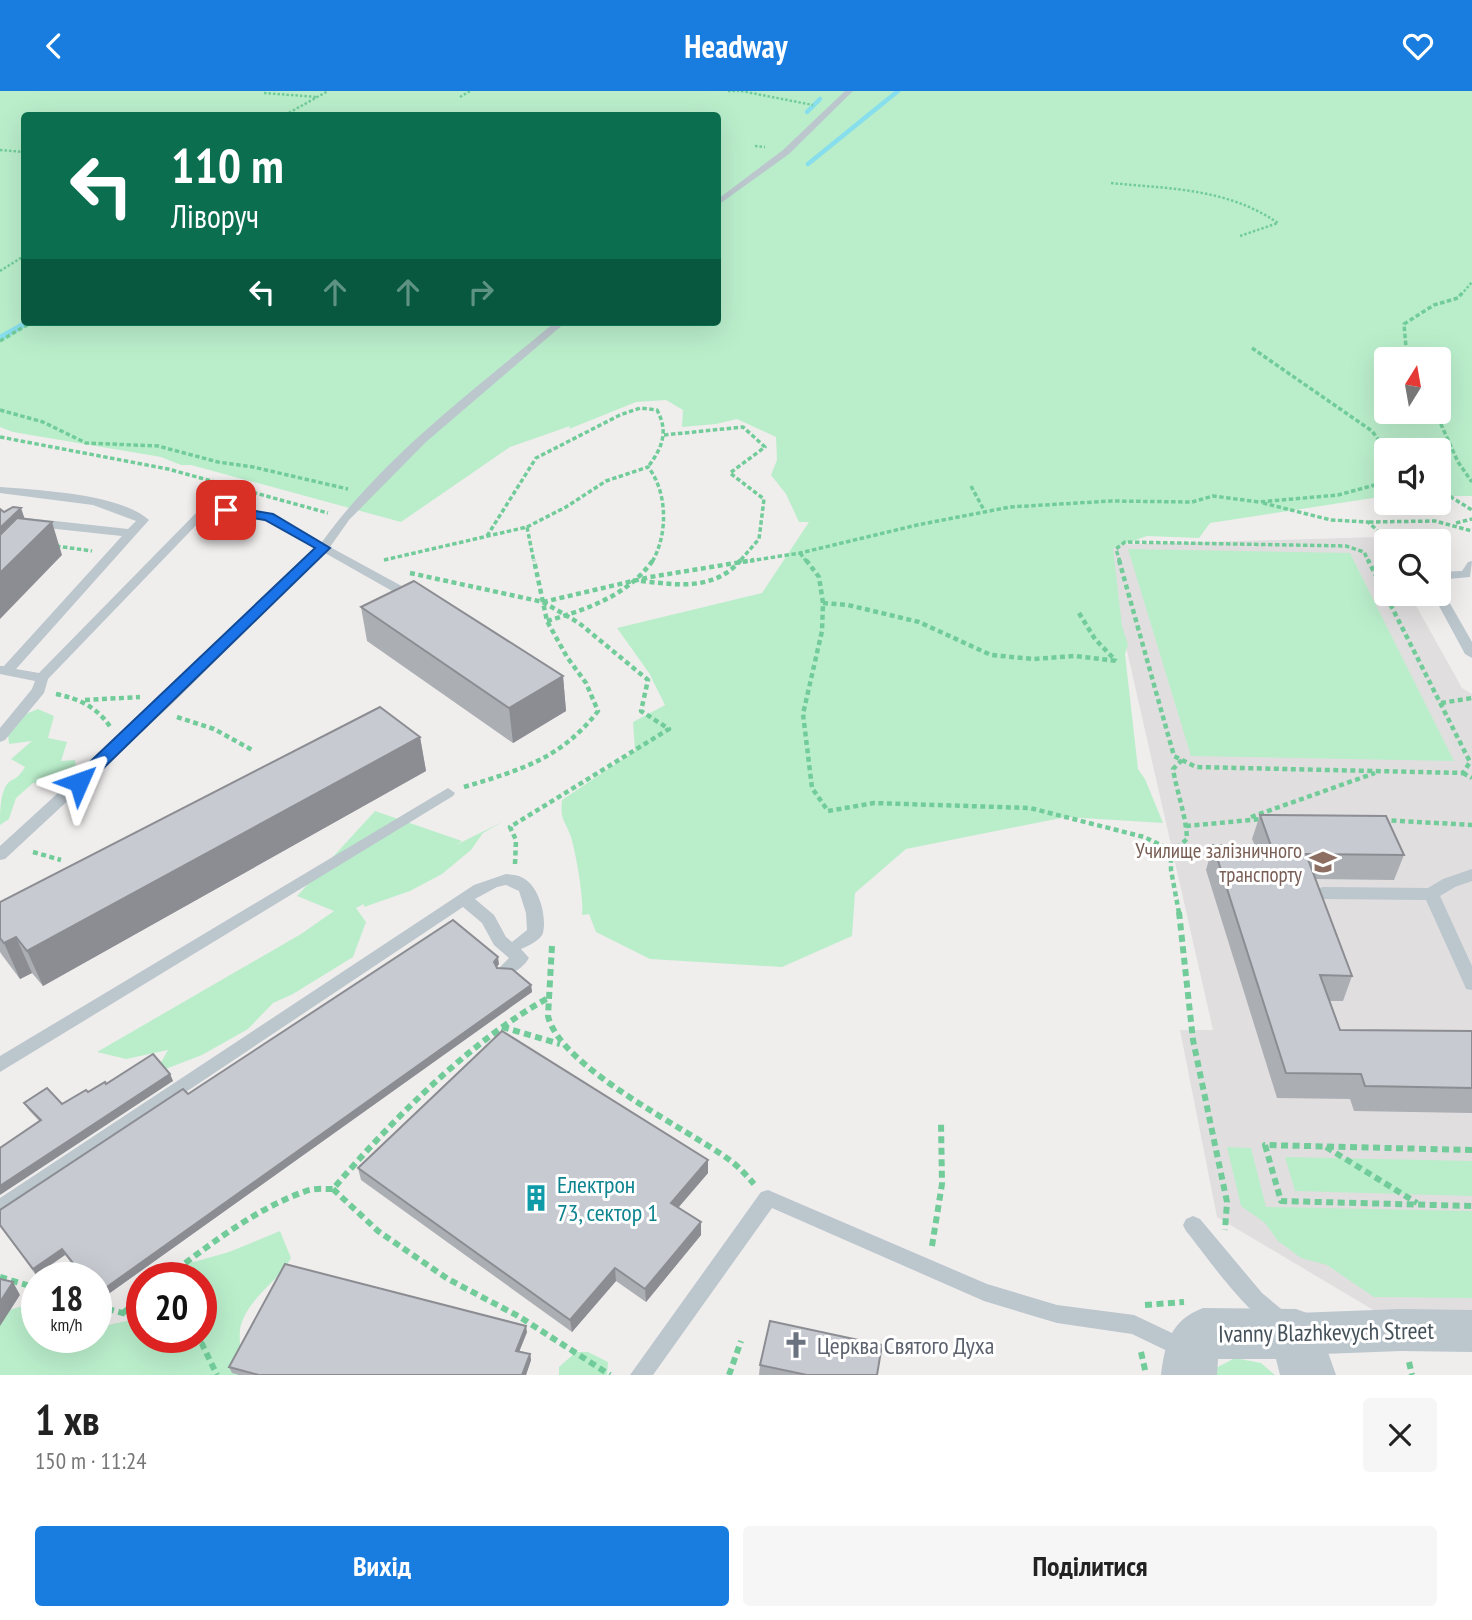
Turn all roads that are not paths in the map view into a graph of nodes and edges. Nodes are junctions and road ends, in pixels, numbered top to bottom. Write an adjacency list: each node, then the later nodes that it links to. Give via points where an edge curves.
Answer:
1 (849, 91): 2 (lane, via 786,152)
2 (721, 201)
3 (556, 326): 7 (lane, via 422,440 345,518)
4 (0, 490): 6 (lane, via 71,498 133,513 143,520)
5 (0, 519): 6 (lane, via 25,528)
6 (131, 533): 13 (lane)
7 (324, 548): 10 (lane); 14 (lane, via 268,517 226,510 204,514 117,598); 17 (lane)
8 (1472, 565): 9 (lane, via 1466,574)
9 (1451, 575)
10 (405, 593)
11 (1445, 606): 12 (lane)
12 (1472, 655)
13 (3, 670): 14 (lane)
14 (41, 684): 15 (lane)
15 (0, 737)
16 (447, 793): 25 (lane)
17 (0, 855)
18 (1472, 876): 20 (lane)
19 (1323, 893): 20 (lane)
20 (1431, 894): 24 (lane)
21 (464, 899): 22 (lane, via 496,879 511,879 524,887 532,902 535,933); 23 (lane, via 488,919 500,941 522,958); 26 (lane)
22 (519, 944)
23 (506, 969)
24 (1472, 984)
25 (0, 1065)
26 (0, 1208)
27 (1193, 1225): 29 (lane)
28 (1472, 1331): 29 (street, Ivanny Blazhkevych Street, via 1401,1330)
29 (1302, 1355): 30 (street, Ivanny Blazhkevych Street, via 1203,1333)
30 (1190, 1364): 31 (lane, via 1134,1325 1057,1314 984,1292 768,1198)
31 (640, 1375)

